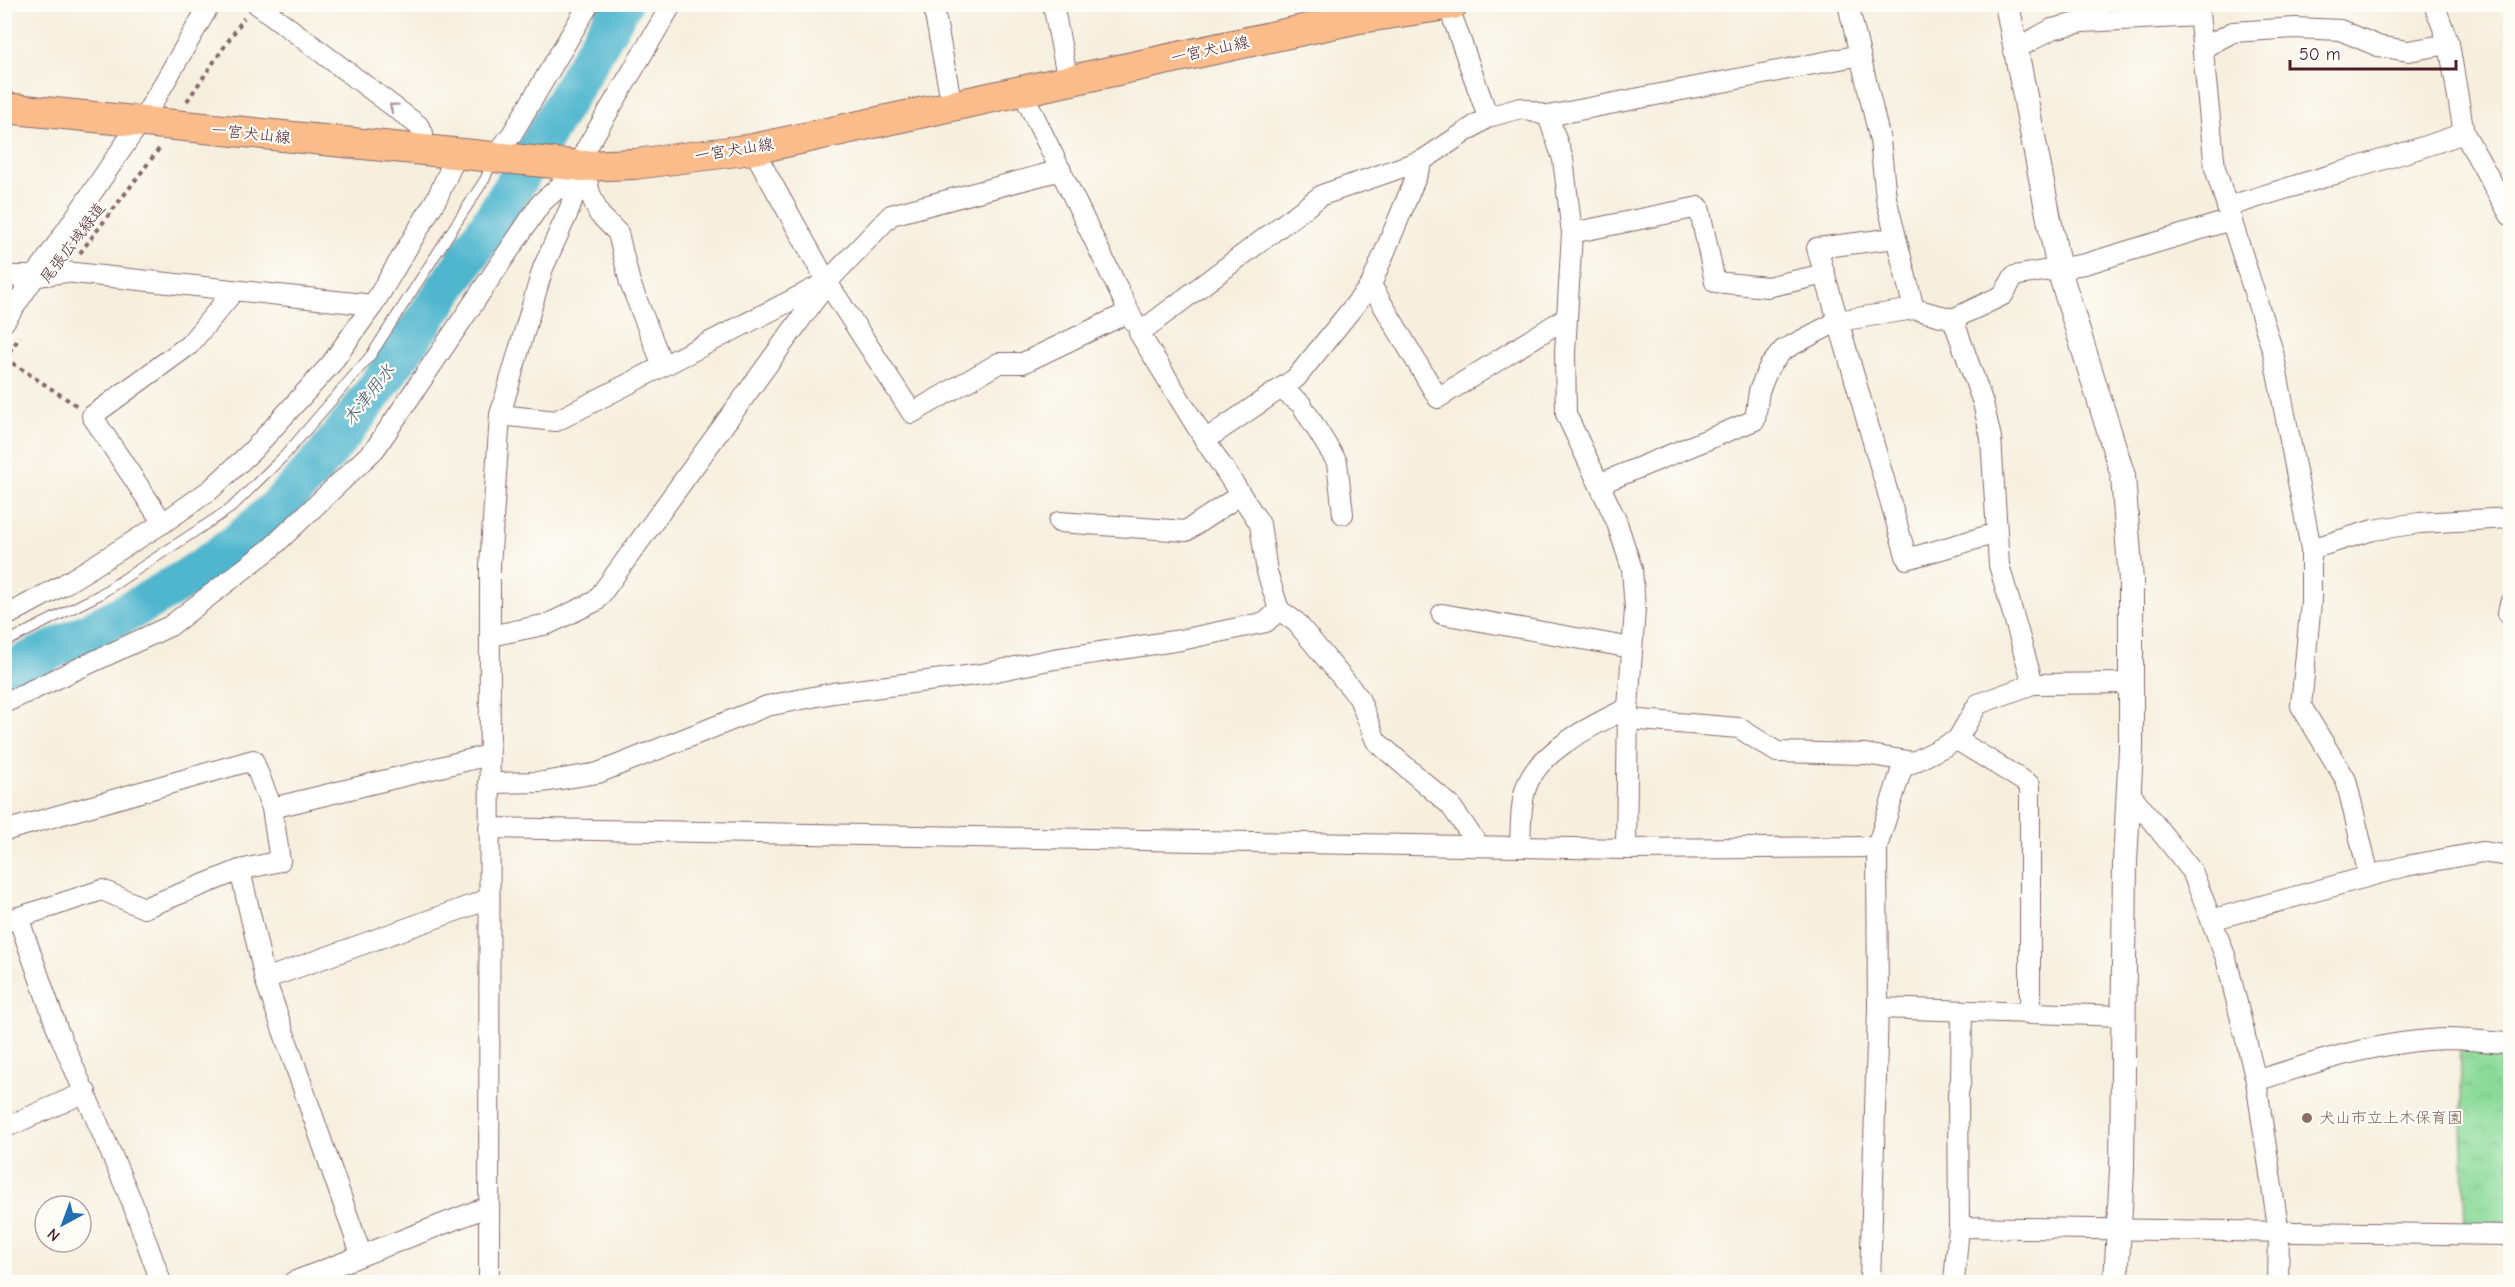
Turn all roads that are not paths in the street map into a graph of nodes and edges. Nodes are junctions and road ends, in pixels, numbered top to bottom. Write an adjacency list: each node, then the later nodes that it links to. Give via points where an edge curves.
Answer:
1 (210, 4): 24 (street)
2 (589, 4): 29 (street)
3 (672, 4): 31 (street, via 592,137)
4 (933, 4): 20 (street)
5 (1053, 4): 18 (street)
6 (1453, 4): 10 (main road, 一宮犬山線)
7 (1848, 4): 17 (street)
8 (2007, 4): 15 (street)
9 (2434, 4): 14 (street)
10 (1448, 5): 13 (main road, 一宮犬山線); 23 (street)
11 (252, 9): 27 (street, one-way to 11, via 423,133 418,125)
12 (2199, 10): 15 (street, via 2082,22 2052,29); 16 (street)
13 (1353, 12): 18 (main road, 一宮犬山線)
14 (2449, 44): 16 (street, via 2408,51 2378,46 2340,30 2295,28 2233,32); 25 (street)
15 (2016, 48): 37 (street)
16 (2203, 48): 33 (street, via 2215,168)
17 (1860, 56): 22 (street); 36 (street, via 1880,140)
18 (1068, 81): 19 (main road, 一宮犬山線)
19 (1022, 91): 20 (main road, 一宮犬山線); 32 (street)
20 (952, 106): 26 (main road, 一宮犬山線)
21 (4, 108): 24 (main road, 一宮犬山線)
22 (1548, 116): 23 (street, via 1521,108); 35 (street, via 1563,159)
23 (1488, 117): 30 (street)
24 (141, 121): 27 (main road, 一宮犬山線); 40 (street)
25 (2464, 133): 33 (street, via 2389,160 2305,182); 34 (street)
26 (753, 148): 31 (main road, 一宮犬山線, via 635,164); 41 (street)
27 (422, 151): 28 (main road, 一宮犬山線)
28 (457, 154): 29 (main road, 一宮犬山線); 44 (street, via 437,198)
29 (494, 158): 31 (main road, 一宮犬山線); 68 (lane, via 485,179 371,355 285,455 221,514 99,595)
30 (1423, 160): 42 (street); 51 (street, via 1322,195)
31 (583, 166): 52 (street, via 599,214 618,233 630,283); 54 (street, via 570,208 543,268); 72 (street, via 541,203 375,449 270,549 170,626)
32 (1061, 170): 41 (street, via 891,215); 46 (street)
33 (2229, 214): 37 (street); 63 (street, via 2273,352)
34 (2511, 215)
35 (1572, 233): 38 (street, via 1699,207 1715,282 1767,286); 47 (street)
36 (1895, 238): 38 (street, via 1816,248); 45 (street)
37 (2059, 270): 48 (street, via 2014,276 2003,295); 70 (street, via 2124,476 2131,581)
38 (1825, 274): 49 (street)
39 (4, 276): 40 (street)
40 (38, 276): 43 (street, via 65,272); 50 (street)
41 (827, 282): 46 (street, via 912,413 999,363 1023,363); 52 (street); 67 (street, via 596,601 548,624)
42 (1371, 285): 47 (street, via 1438,398); 53 (street, via 1296,378)
43 (234, 291): 44 (street); 61 (street, via 189,345 92,416)
44 (373, 304): 61 (street, via 331,364 252,451 210,490)
45 (1914, 309): 48 (street); 49 (street)
46 (1129, 312): 51 (street)
47 (1567, 317): 56 (street, via 1566,414)
48 (1953, 319): 62 (street, via 1983,403 1991,438)
49 (1838, 321): 56 (street, via 1783,350 1769,367 1759,391 1755,420); 62 (street, via 1907,559)
50 (4, 322)
51 (1138, 333): 55 (street)
52 (663, 366): 54 (street, via 556,421)
53 (1281, 388): 55 (street); 58 (street, via 1301,404 1337,462)
54 (500, 415): 67 (street, via 490,565)
55 (1204, 440): 57 (street)
56 (1599, 484): 69 (street, via 1632,569)
57 (1240, 495): 60 (street, via 1186,531); 64 (street, via 1260,524 1266,572)
58 (1343, 514)
59 (2511, 518): 63 (street, via 2373,530)
60 (1059, 522)
61 (163, 523): 66 (street)
62 (1997, 533): 71 (street, via 1999,565)
63 (2311, 549): 88 (street, via 2311,602 2301,706 2346,780)
64 (1279, 610): 77 (street, via 1266,622 1181,640 767,706 598,773 543,782); 82 (street, via 1296,622 1359,698 1376,741 1450,805)
65 (1442, 614): 69 (street)
66 (4, 617)
67 (490, 636): 75 (street)
68 (4, 643)
69 (1632, 648): 73 (street)
70 (2131, 683): 71 (street); 78 (street)
71 (2033, 684): 74 (street, via 1978,704)
72 (4, 703)
73 (1628, 714): 76 (street, via 1739,728 1778,752 1865,753); 83 (street, via 1583,729 1531,777 1525,791); 85 (street)
74 (1957, 740): 76 (street); 95 (street, via 2030,785)
75 (489, 755): 77 (street); 79 (street)
76 (1914, 762): 84 (street, via 1902,768)
77 (489, 783): 80 (street)
78 (2129, 792): 91 (street, via 2192,871); 96 (street)
79 (272, 808): 81 (street, via 253,760); 87 (street, via 280,861)
80 (489, 828): 82 (street); 89 (street)
81 (4, 831)
82 (1479, 846): 83 (street)
83 (1520, 847): 85 (street)
84 (1877, 847): 85 (street); 93 (street)
85 (1626, 849)
86 (2511, 856): 88 (street, via 2482,852)
87 (240, 870): 90 (street, via 144,908 102,890); 92 (street)
88 (2369, 876): 91 (street)
89 (489, 899): 92 (street); 101 (street)
90 (11, 920): 99 (street)
91 (2211, 920): 98 (street, via 2226,958)
92 (265, 979): 106 (street)
93 (1878, 1008): 94 (street); 110 (street)
94 (1962, 1012): 95 (street); 102 (street)
95 (2030, 1014): 96 (street)
96 (2124, 1016): 103 (street, via 2122,1170)
97 (2511, 1043): 98 (street, via 2446,1039 2381,1046)
98 (2256, 1081): 104 (street)
99 (86, 1092): 100 (street); 107 (street)
100 (4, 1128)
101 (487, 1207): 106 (street); 109 (street)
102 (1959, 1227): 103 (street); 111 (street)
103 (2117, 1229): 104 (street); 112 (street)
104 (2279, 1233): 105 (street); 113 (street)
105 (2511, 1235)
106 (361, 1254): 108 (street)
107 (161, 1282)
108 (293, 1282)
109 (489, 1282)
110 (1870, 1282)
111 (1954, 1282)
112 (2116, 1282)
113 (2278, 1282)

